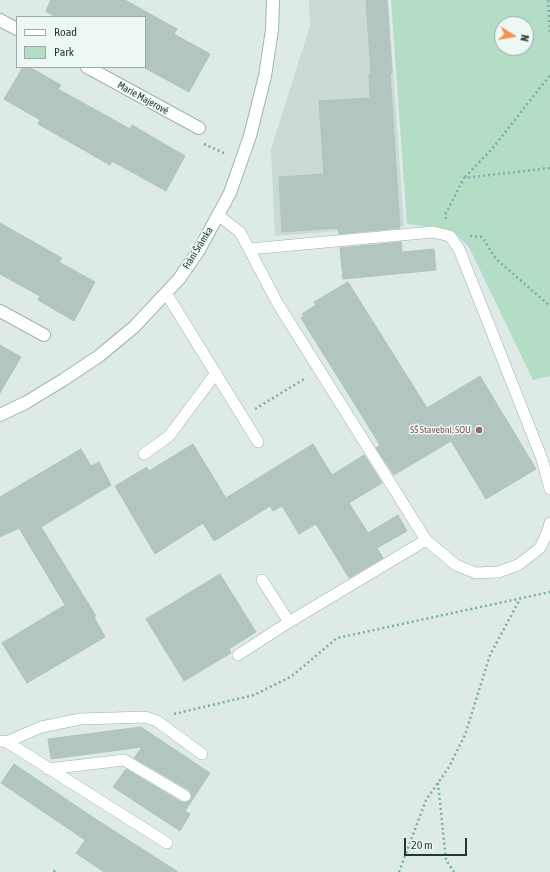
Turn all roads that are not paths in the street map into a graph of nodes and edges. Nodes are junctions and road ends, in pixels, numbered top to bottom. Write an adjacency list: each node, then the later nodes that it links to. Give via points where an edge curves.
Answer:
1 (273, 0): 6 (street, Fráni Šrámka, via 272,30 265,76 242,161)
2 (0, 20): 3 (street)
3 (16, 28)
4 (89, 68): 5 (street, Marie Majerové)
5 (199, 128)
6 (219, 216): 7 (lane, via 240,232); 8 (street, Fráni Šrámka, via 199,250)
7 (250, 249): 15 (lane, via 433,232 450,236 459,249 542,459); 17 (lane, via 278,304)
8 (166, 293): 11 (lane); 12 (street, Fráni Šrámka, via 134,327 99,356 27,402)
9 (0, 311): 10 (street)
10 (44, 336)
11 (216, 373): 13 (lane); 14 (lane, via 170,436)
12 (0, 415)
13 (258, 442)
14 (144, 454)
15 (550, 489)
16 (550, 523): 17 (lane, via 540,548 518,565 498,572 476,573 456,565)
17 (426, 540): 19 (lane)
18 (262, 580): 19 (lane)
19 (289, 622): 20 (lane)
20 (238, 656)
21 (4, 741): 22 (lane, via 41,727 80,719 145,716 157,721); 23 (lane)
22 (202, 754)
23 (48, 769): 24 (lane, via 124,760); 25 (lane)
24 (185, 796)
25 (167, 843)

